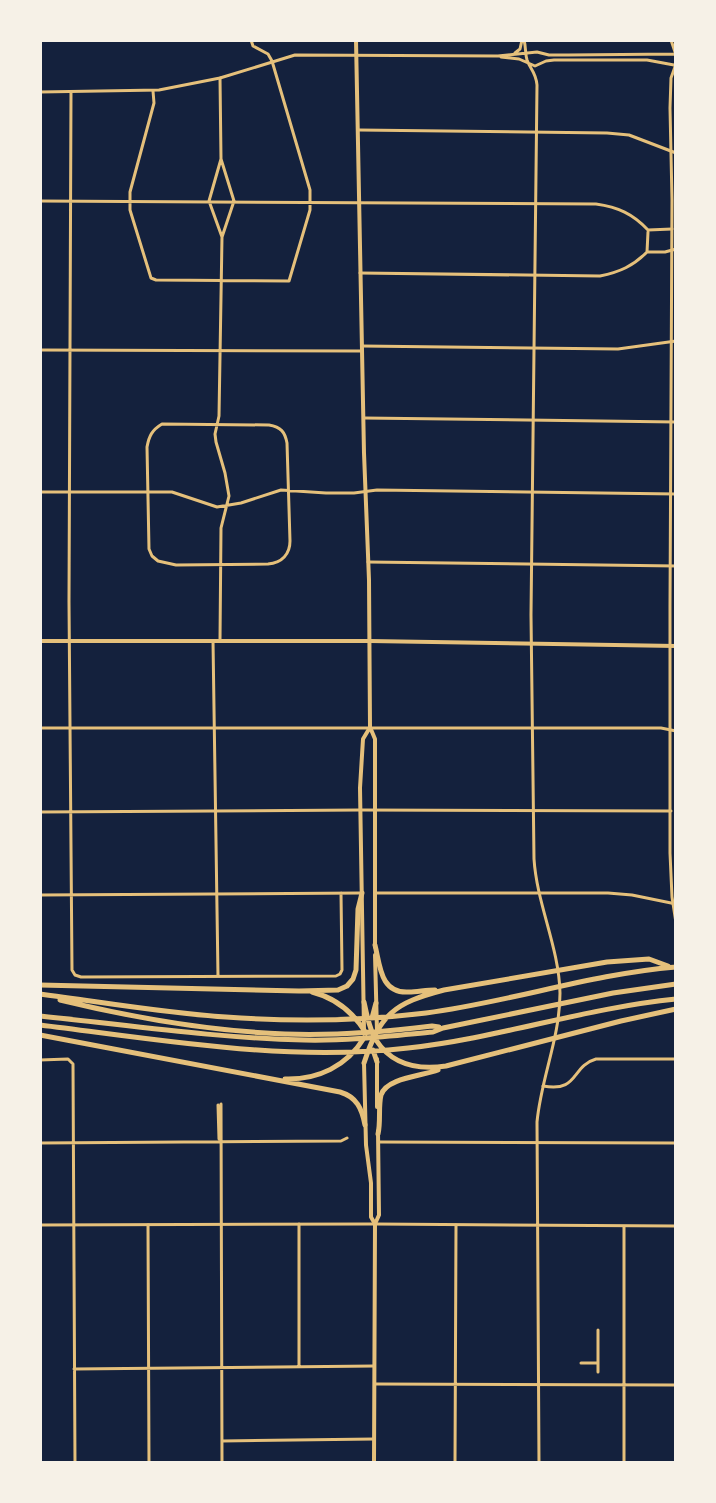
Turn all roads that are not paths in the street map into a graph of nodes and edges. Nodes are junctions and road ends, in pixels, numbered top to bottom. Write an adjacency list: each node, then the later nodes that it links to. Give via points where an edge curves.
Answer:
1 (251, 40): 10 (street)
2 (356, 40): 8 (main road)
3 (523, 40): 5 (street); 6 (street)
4 (671, 40): 7 (street)
5 (513, 54): 6 (street); 9 (street)
6 (527, 54): 7 (street); 11 (street)
7 (676, 54)
8 (356, 55): 9 (street); 10 (street, via 295,55); 17 (main road)
9 (498, 56): 11 (street)
10 (272, 61): 13 (street); 26 (street)
11 (529, 64): 12 (street, via 647,60); 18 (street, via 537,85)
12 (676, 65): 19 (street, via 671,83)
13 (220, 78): 14 (street); 20 (street)
14 (153, 91): 16 (street); 23 (street)
15 (40, 92): 16 (street)
16 (71, 92): 21 (street)
17 (358, 130): 18 (street); 27 (main road)
18 (536, 133): 19 (street, via 629,135); 28 (street)
19 (674, 152): 29 (street)
20 (221, 159): 24 (street); 25 (street)
21 (70, 200): 22 (street); 23 (street); 41 (street)
22 (40, 201)
23 (130, 201): 24 (street); 36 (street, via 151,278)
24 (209, 201): 25 (street); 31 (street)
25 (234, 201): 26 (street); 31 (street)
26 (311, 201): 27 (street); 36 (street, via 289,281)
27 (359, 201): 28 (street); 34 (main road)
28 (535, 204): 30 (street, via 608,205); 35 (street)
29 (672, 229): 30 (street); 32 (street)
30 (648, 230): 33 (street)
31 (222, 237): 36 (street)
32 (674, 249): 33 (street); 37 (street)
33 (647, 252): 35 (street, via 613,274)
34 (360, 273): 35 (street); 39 (main road)
35 (534, 276): 38 (street)
36 (222, 281): 42 (street)
37 (674, 341): 38 (street, via 633,349); 45 (street)
38 (533, 347): 39 (street); 44 (street)
39 (362, 348): 42 (street); 43 (main road)
40 (40, 350): 41 (street)
41 (70, 350): 42 (street); 52 (street)
42 (220, 351): 46 (street)
43 (363, 418): 44 (street); 48 (main road)
44 (533, 420): 45 (street); 51 (street)
45 (674, 422): 53 (street)
46 (218, 424): 47 (street, via 282,430); 50 (street, via 156,428 147,447); 54 (street, via 215,434 228,485)
47 (289, 490): 48 (street); 54 (street); 56 (street, via 290,546 285,557 275,564)
48 (365, 491): 51 (street); 55 (main road)
49 (40, 492): 52 (street)
50 (147, 492): 52 (street); 54 (street, via 172,492); 56 (street, via 152,556 176,565)
51 (533, 492): 53 (street); 57 (street)
52 (70, 493): 60 (street)
53 (673, 494): 58 (street)
54 (227, 506): 56 (street)
55 (368, 562): 57 (street); 63 (main road)
56 (220, 563): 62 (street)
57 (532, 564): 58 (street); 64 (street)
58 (673, 566): 65 (street)
59 (40, 641): 60 (main road)
60 (70, 641): 61 (main road); 69 (street)
61 (213, 641): 62 (main road); 66 (street)
62 (220, 641): 63 (main road)
63 (370, 641): 64 (main road); 67 (main road)
64 (531, 644): 65 (main road); 70 (street)
65 (673, 646): 71 (street)
66 (215, 727): 67 (street); 69 (street); 72 (street)
67 (370, 727): 70 (street); 73 (main road, via 363,739); 74 (main road, via 375,739)
68 (40, 728): 69 (street)
69 (70, 728): 78 (street)
70 (533, 728): 71 (street); 75 (street)
71 (674, 730): 76 (street)
72 (216, 810): 73 (street); 78 (street); 84 (street)
73 (360, 810): 74 (street); 81 (main road)
74 (374, 810): 75 (street); 82 (main road)
75 (533, 810): 76 (street); 83 (street)
76 (671, 811): 79 (street)
77 (40, 812): 78 (street)
78 (71, 812): 86 (street)
79 (674, 818): 87 (street)
80 (341, 893): 81 (street); 84 (street); 91 (street, via 340,974)
81 (362, 893): 95 (highway, via 353,979 338,990); 98 (main road)
82 (375, 893): 83 (street); 89 (main road)
83 (538, 893): 87 (street, via 618,894); 100 (street, via 555,954)
84 (217, 894): 86 (street); 91 (street)
85 (40, 895): 86 (street)
86 (71, 895): 91 (street, via 73,973)
87 (674, 903): 88 (street)
88 (676, 923)
89 (375, 945): 94 (highway, via 380,972 390,987 406,992); 99 (main road)
90 (674, 967): 94 (highway, via 649,959 617,961); 96 (highway, via 458,1008 346,1019 216,1016)
91 (218, 976)
92 (676, 984): 100 (highway)
93 (40, 985): 95 (highway)
94 (444, 990): 106 (highway, via 404,1004)
95 (299, 991): 106 (highway, via 339,1003)
96 (40, 994): 104 (highway, via 117,1014 233,1031 350,1034)
97 (676, 999): 103 (highway, via 601,1009 476,1038 348,1052 243,1050)
98 (364, 1002): 106 (highway)
99 (376, 1003): 106 (highway)
100 (559, 1004): 104 (highway); 113 (street)
101 (676, 1009): 111 (highway)
102 (40, 1016): 104 (highway, via 305,1040)
103 (40, 1025)
104 (443, 1028)
105 (40, 1035): 112 (highway)
106 (370, 1035): 109 (highway); 110 (highway); 111 (highway, via 403,1062 421,1068); 112 (highway, via 324,1073)
107 (676, 1059): 113 (street, via 592,1060 566,1084)
108 (40, 1060): 121 (street, via 68,1059 73,1064)
109 (377, 1062): 116 (main road)
110 (364, 1063): 115 (main road)
111 (446, 1066): 116 (highway, via 386,1087)
112 (264, 1077): 115 (highway, via 351,1095)
113 (543, 1086): 119 (street)
114 (220, 1104): 122 (street)
115 (365, 1125): 126 (main road)
116 (378, 1134): 118 (main road)
117 (347, 1138): 122 (street)
118 (378, 1142): 119 (street); 126 (main road)
119 (537, 1142): 123 (street); 131 (street)
120 (40, 1143): 121 (street)
121 (73, 1143): 122 (street); 128 (street)
122 (220, 1143): 124 (street)
123 (676, 1143)
124 (221, 1224): 125 (street); 129 (street); 138 (street)
125 (299, 1224): 126 (street); 139 (street)
126 (375, 1224): 130 (street); 137 (main road)
127 (40, 1225): 128 (street)
128 (74, 1225): 129 (street); 141 (street)
129 (148, 1225): 140 (street)
130 (456, 1225): 131 (street); 144 (street)
131 (538, 1225): 132 (street); 145 (street)
132 (624, 1225): 133 (street); 146 (street)
133 (676, 1226)
134 (598, 1330): 136 (street)
135 (581, 1363): 136 (street)
136 (598, 1363): 142 (street)
137 (374, 1366): 139 (street); 143 (main road)
138 (221, 1367): 139 (street); 140 (street); 149 (street)
139 (299, 1367)
140 (148, 1368): 141 (street); 151 (street)
141 (74, 1369): 150 (street)
142 (598, 1372)
143 (374, 1384): 144 (street); 148 (main road)
144 (456, 1384): 145 (street); 154 (street)
145 (539, 1385): 146 (street); 155 (street)
146 (624, 1385): 147 (street); 156 (street)
147 (676, 1385)
148 (374, 1439): 149 (street); 153 (main road)
149 (221, 1441): 152 (street)
150 (75, 1463)
151 (149, 1463)
152 (222, 1463)
153 (374, 1463)
154 (455, 1463)
155 (539, 1463)
156 (624, 1463)

